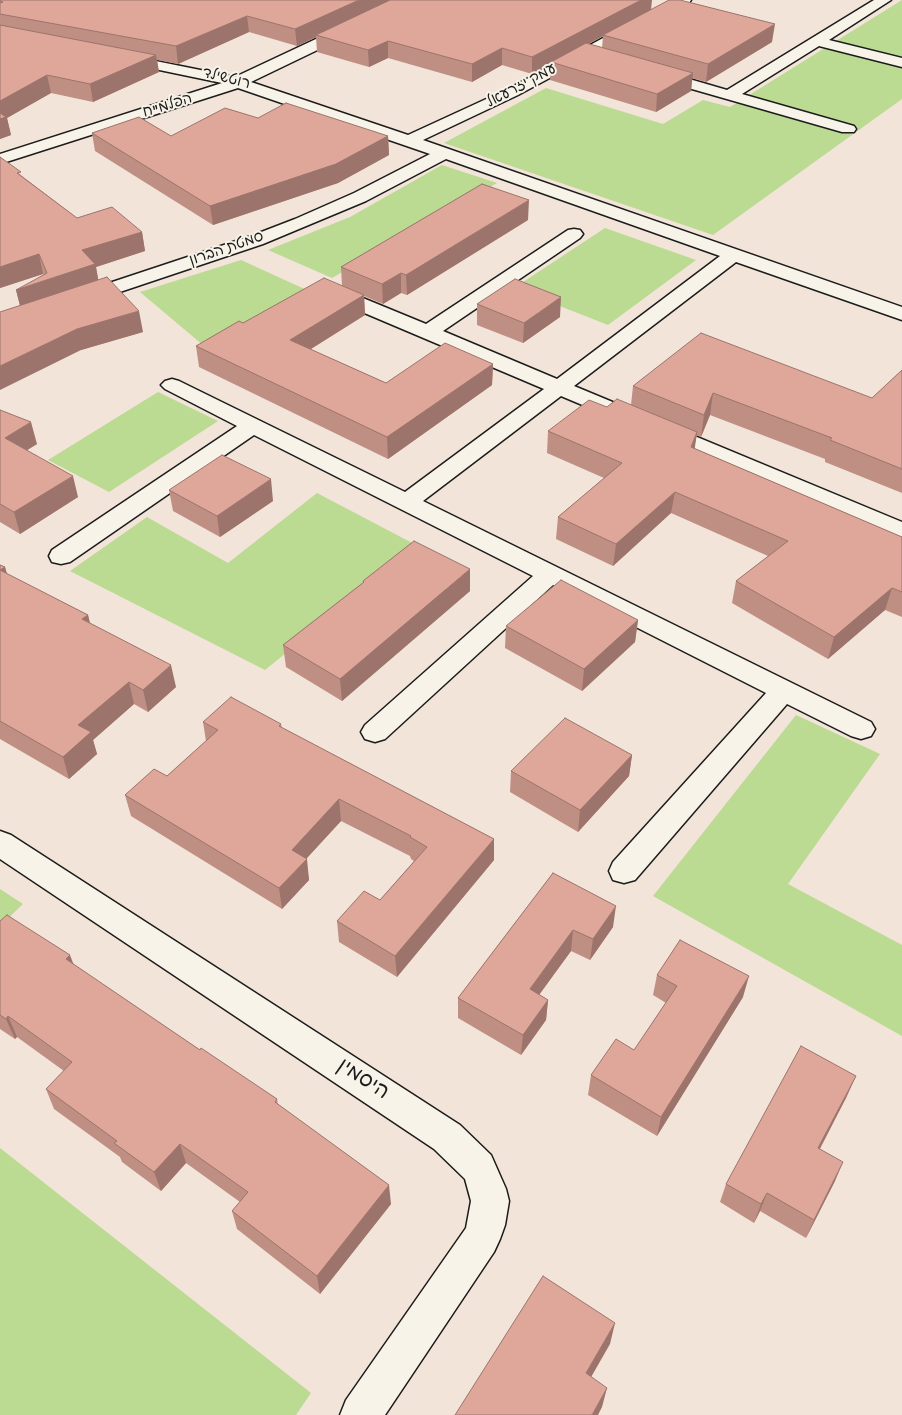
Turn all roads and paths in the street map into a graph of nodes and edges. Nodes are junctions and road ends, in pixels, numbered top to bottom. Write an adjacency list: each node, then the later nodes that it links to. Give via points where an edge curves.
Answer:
1 (410, 0): 10 (street, הפלמ"ח)
2 (684, 0): 5 (street, עמק יזרעאל)
3 (884, 0): 4 (street)
4 (817, 41): 8 (street); 11 (street)
5 (584, 54): 7 (street); 13 (street, עמק יזרעאל, via 493,103)
6 (110, 56): 10 (street, רוטשילד)
7 (602, 60)
8 (902, 63)
9 (638, 70): 11 (street)
10 (239, 82): 13 (street, רוטשילד); 15 (street, הפלמ"ח)
11 (729, 95): 12 (street)
12 (848, 129)
13 (409, 141): 14 (street, רוטשילד)
14 (445, 153): 17 (street, רוטשילד); 19 (street, סמטת הברון, via 360,197 280,232)
15 (0, 159)
16 (574, 234): 21 (street)
17 (734, 256): 20 (street, רוטשילד); 23 (street)
18 (322, 288): 21 (street)
19 (64, 304)
20 (902, 314)
21 (428, 332): 23 (street)
22 (172, 385): 24 (street)
23 (560, 387): 25 (street); 26 (street)
24 (253, 425): 25 (street); 27 (street)
25 (407, 502): 28 (street)
26 (902, 531)
27 (61, 556)
28 (550, 574): 29 (street); 31 (street)
29 (784, 690): 30 (street); 33 (street)
30 (861, 729)
31 (375, 732)
32 (0, 843): 34 (street, היסמין, via 447,1137 478,1167 490,1201 481,1239)
33 (624, 871)
34 (361, 1415)

